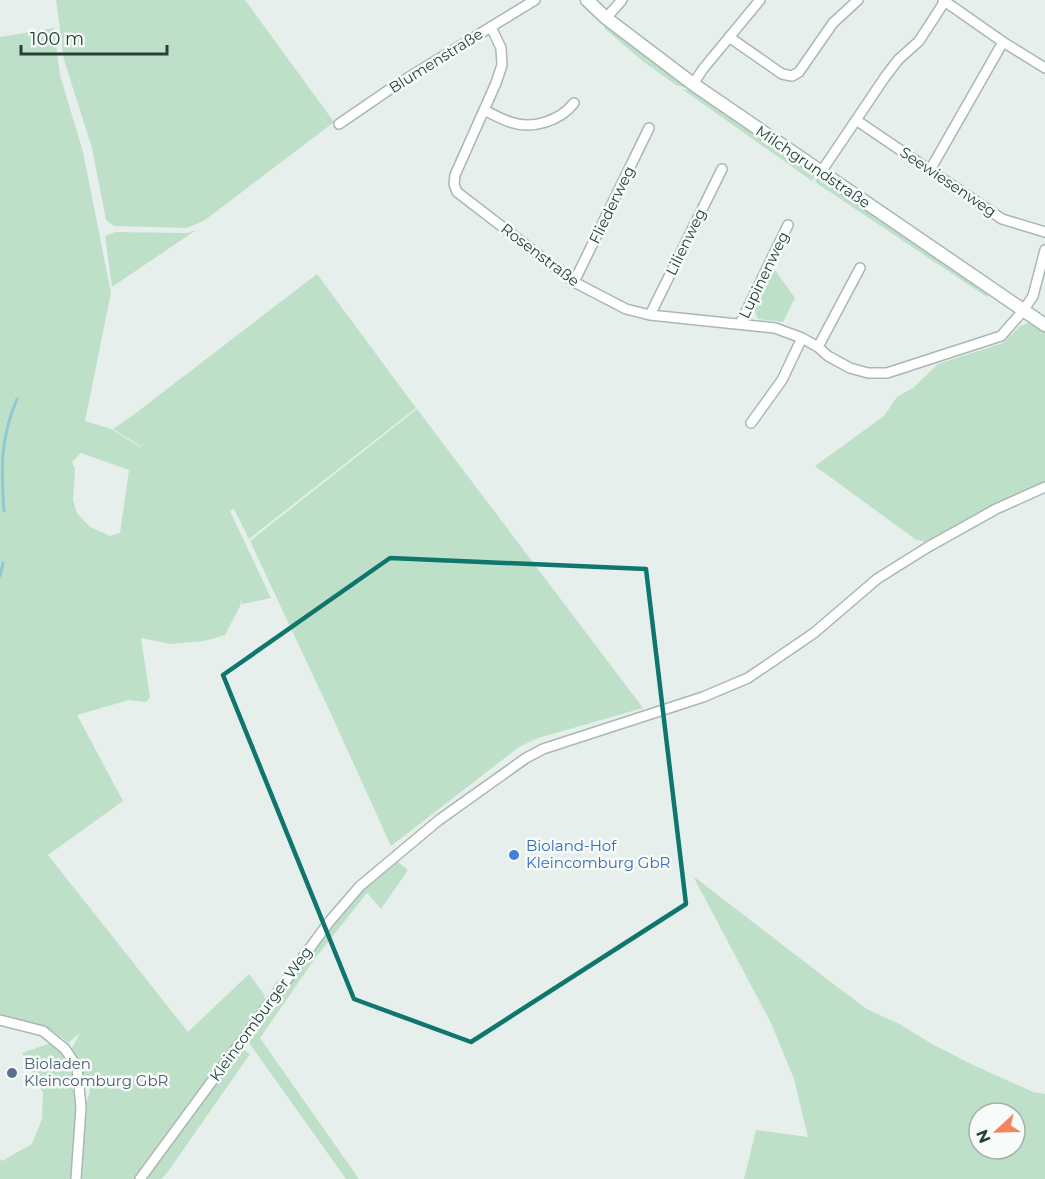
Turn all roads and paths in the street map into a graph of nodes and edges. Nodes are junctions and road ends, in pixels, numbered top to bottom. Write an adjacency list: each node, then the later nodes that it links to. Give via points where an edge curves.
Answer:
1 (535, 0): 8 (street, Blumenstraße)
2 (587, 0): 7 (street, Milchgrundstraße)
3 (622, 0): 7 (street)
4 (760, 0): 9 (street)
5 (858, 0): 9 (street, via 833,23 799,72 792,76 782,74)
6 (944, 1): 10 (street); 15 (street, via 919,41 898,60)
7 (606, 18): 12 (street, Milchgrundstraße)
8 (491, 27): 14 (street, Rosenstraße, via 501,48 502,65); 16 (street, Blumenstraße)
9 (729, 37): 12 (street)
10 (1003, 42): 11 (street); 19 (street)
11 (1045, 68)
12 (693, 84): 20 (street, Milchgrundstraße)
13 (574, 103): 14 (street, via 552,121 532,124 512,123)
14 (484, 110): 25 (street, Rosenstraße, via 455,175 458,192)
15 (856, 120): 19 (street, Seewiesenweg); 20 (street)
16 (339, 124)
17 (649, 128): 25 (street, Fliederweg)
18 (722, 169): 27 (street, Lilienweg)
19 (930, 170): 22 (street, Seewiesenweg, via 1002,219)
20 (820, 172): 26 (street, Milchgrundstraße)
21 (788, 225): 28 (street, Lupinenweg)
22 (1045, 232)
23 (1045, 250): 26 (street, Rosenstraße, via 1033,296)
24 (860, 268): 31 (street)
25 (574, 282): 27 (street, Rosenstraße, via 626,309)
26 (1023, 311): 29 (street, Milchgrundstraße); 31 (street, Rosenstraße, via 1001,336 887,374 850,368)
27 (650, 315): 28 (street, Rosenstraße)
28 (740, 324): 30 (street, Rosenstraße, via 775,328)
29 (1045, 325)
30 (802, 338): 31 (street, Rosenstraße); 32 (street, via 782,380)
31 (818, 347)
32 (750, 423)
33 (1045, 487): 36 (street, Kleincomburger Weg, via 996,509 877,579 814,633 748,678 703,697 543,749 439,820 360,885 329,922)
34 (0, 1020): 35 (street, via 43,1031 65,1049 76,1067 81,1107)
35 (76, 1179)
36 (140, 1179)

